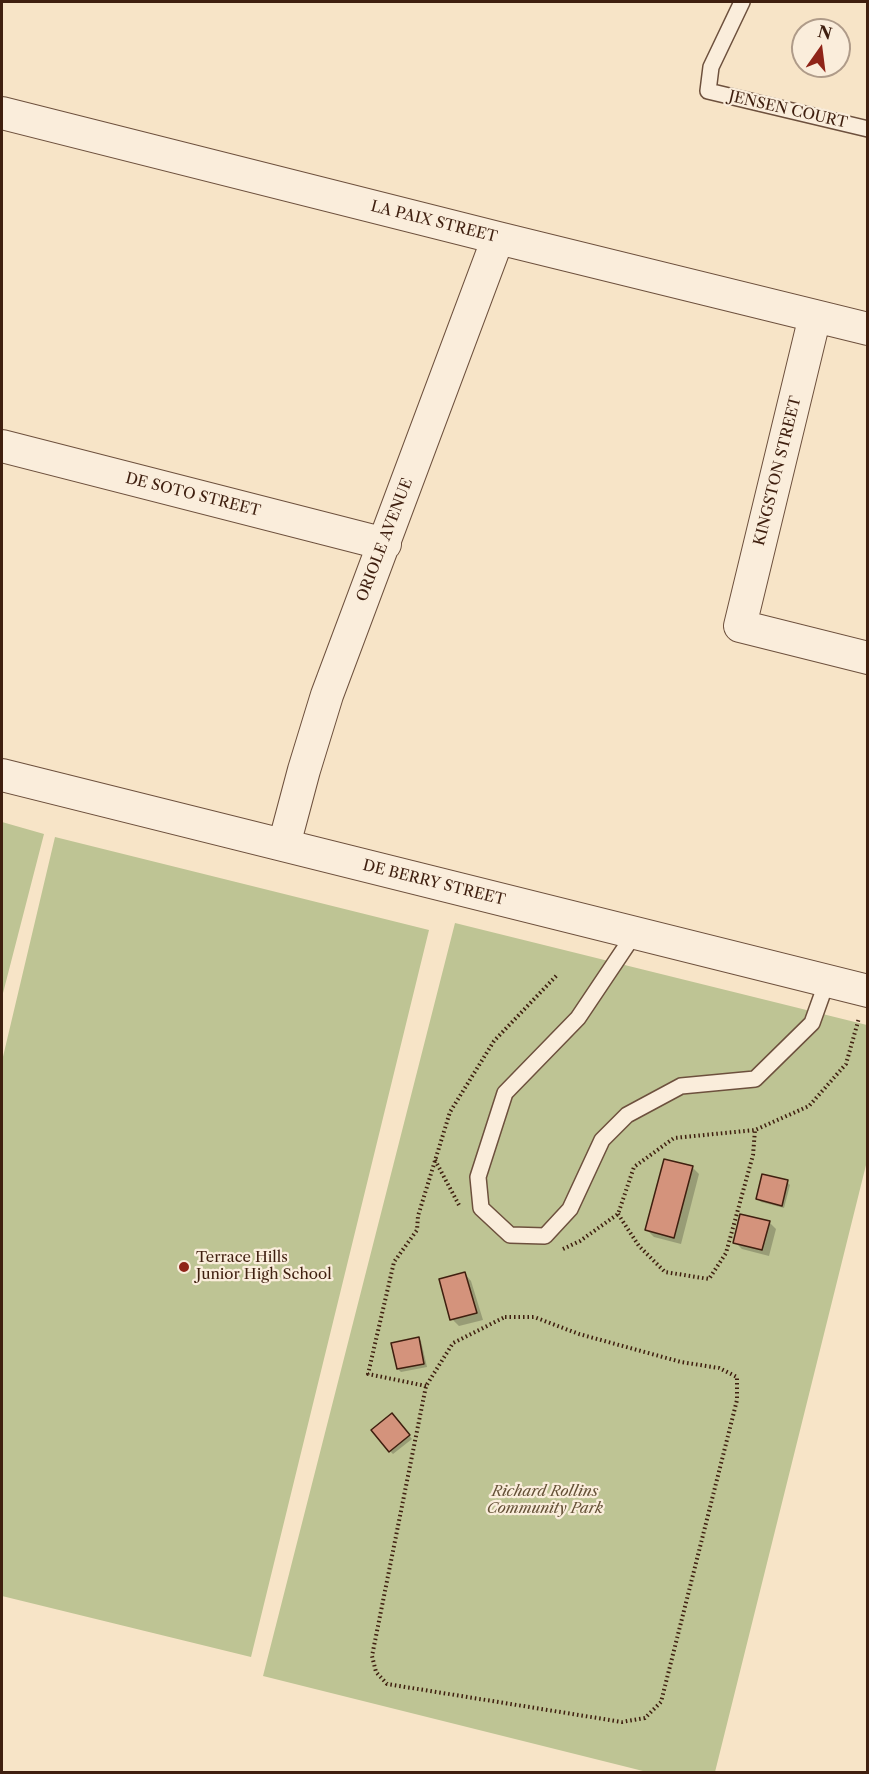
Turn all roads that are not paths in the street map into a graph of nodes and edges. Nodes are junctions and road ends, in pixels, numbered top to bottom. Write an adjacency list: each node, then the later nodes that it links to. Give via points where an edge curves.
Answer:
1 (742, 2): 3 (lane, JENSEN COURT, via 711,67 708,91)
2 (2, 113): 4 (street, LA PAIX STREET)
3 (867, 129)
4 (498, 238): 5 (street, LA PAIX STREET); 8 (street, ORIOLE AVENUE)
5 (815, 316): 6 (street, LA PAIX STREET); 9 (street, KINGSTON STREET, via 740,626)
6 (867, 329)
7 (2, 446): 8 (street, DE SOTO STREET)
8 (384, 544): 11 (street, ORIOLE AVENUE, via 327,695)
9 (867, 658)
10 (2, 775): 11 (street, DE BERRY STREET)
11 (284, 845): 12 (street, DE BERRY STREET)
12 (635, 933): 13 (street, DE BERRY STREET); 13 (lane, via 579,1018 506,1093 478,1177 482,1208 510,1235 545,1236 570,1209 602,1140 627,1115 681,1086 755,1079 812,1023)
13 (827, 981): 14 (street, DE BERRY STREET)
14 (863, 1005)

